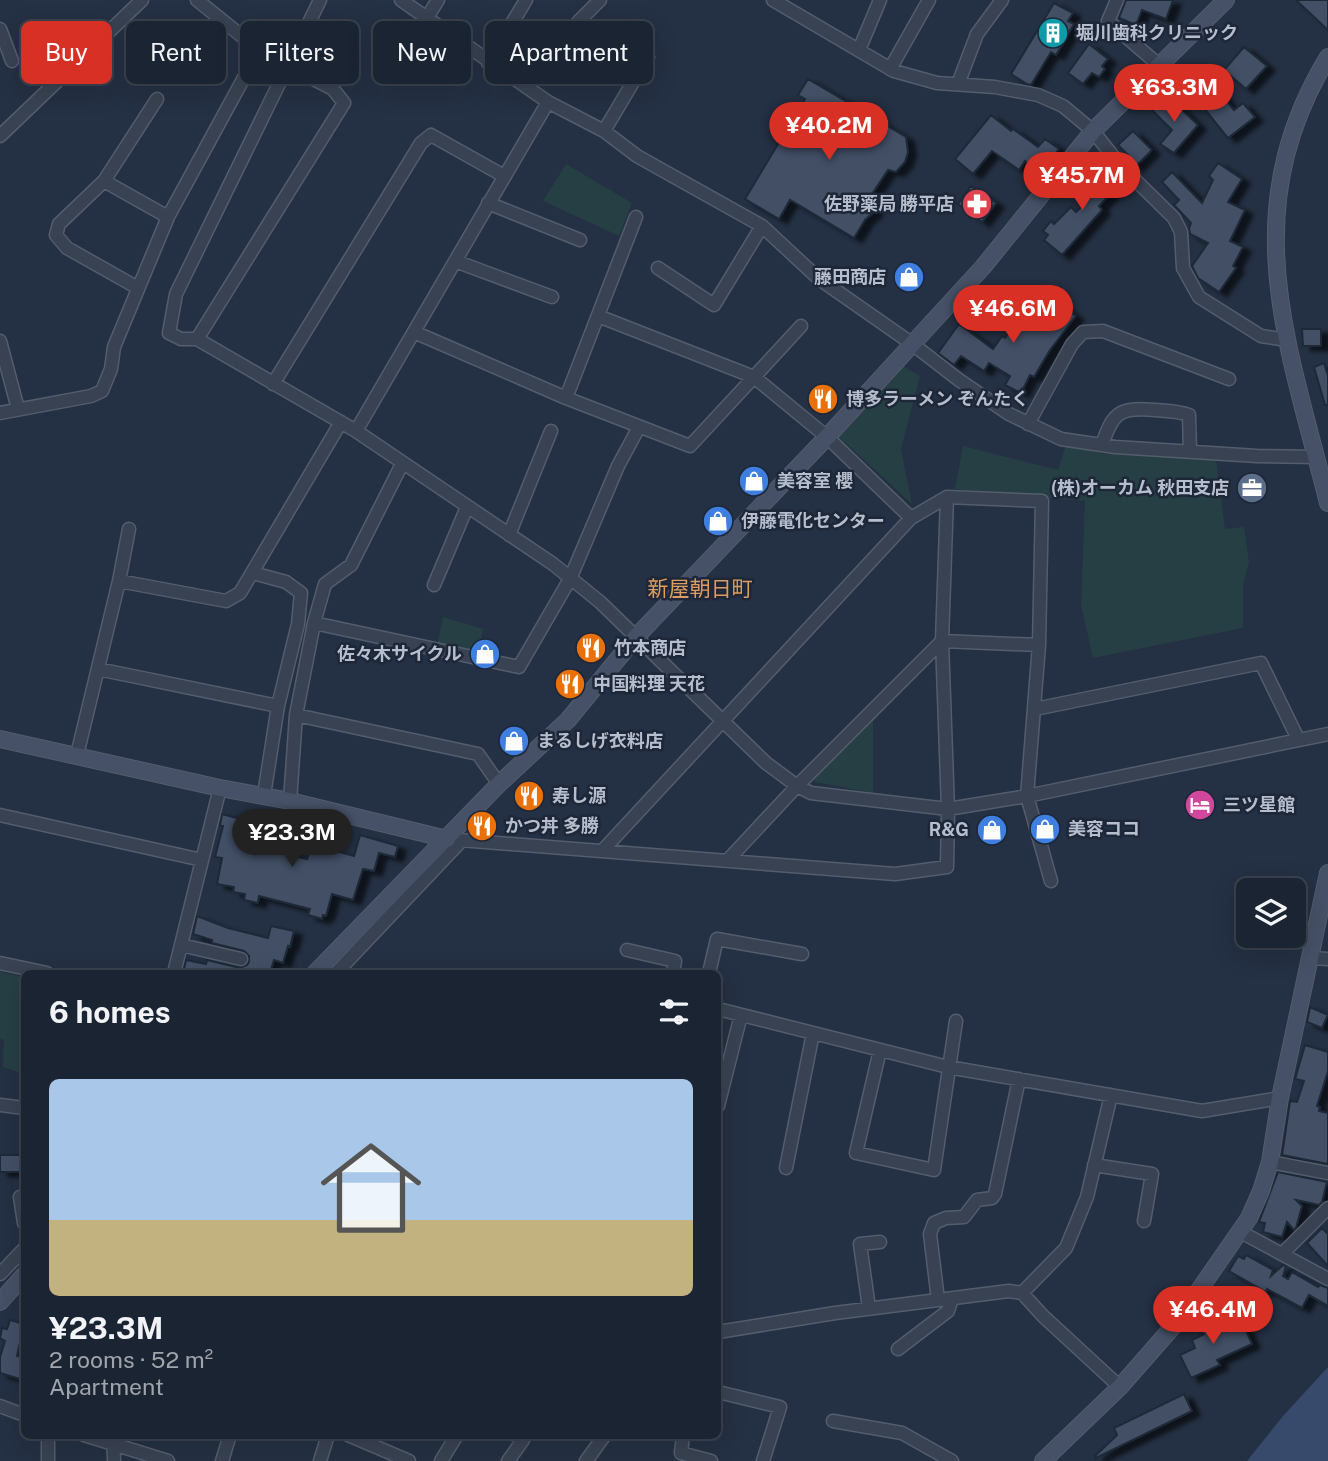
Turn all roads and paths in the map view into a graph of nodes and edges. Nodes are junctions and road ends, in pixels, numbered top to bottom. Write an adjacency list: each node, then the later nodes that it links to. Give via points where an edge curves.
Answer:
1 (142, 0): 36 (street)
2 (197, 0): 19 (street)
3 (320, 0): 15 (street)
4 (401, 0): 14 (street)
5 (438, 0): 14 (street)
6 (526, 0): 16 (street)
7 (600, 0): 17 (street)
8 (773, 0): 20 (street)
9 (880, 0): 20 (street)
10 (929, 0): 25 (street)
11 (1002, 0): 31 (street, via 977,34)
12 (1117, 0): 24 (street, via 1108,21)
13 (1226, 0): 24 (street)
14 (426, 19): 23 (street)
15 (310, 21)
16 (513, 21)
17 (579, 21)
18 (0, 29): 22 (street)
19 (240, 35)
20 (859, 50): 25 (street)
21 (1328, 57): 52 (street, via 1288,143 1278,191 1274,244)
22 (12, 61)
23 (485, 61)
24 (1160, 66): 35 (street)
25 (890, 69): 31 (street)
26 (240, 84): 40 (street)
27 (278, 84): 51 (street, via 176,294 169,333)
28 (326, 84): 51 (street, via 344,103)
29 (520, 84): 33 (street)
30 (632, 84): 34 (street)
31 (958, 85): 35 (street, via 1038,94 1063,106)
32 (157, 99): 38 (street)
33 (548, 102): 34 (street); 37 (street)
34 (604, 131): 42 (street, via 638,156)
35 (1094, 131): 52 (street, via 1119,164 1174,218 1181,232 1183,268 1199,297 1261,336); 54 (street, via 983,267)
36 (0, 136)
37 (504, 176): 39 (street); 57 (street, via 431,135 421,143)
38 (104, 181): 40 (street); 46 (street, via 59,224 56,235 67,248)
39 (488, 203): 43 (street); 44 (street)
40 (167, 217): 46 (street)
41 (636, 217): 48 (street)
42 (762, 226): 45 (street, via 714,305); 54 (street, via 818,278)
43 (580, 240)
44 (455, 261): 47 (street); 50 (street)
45 (658, 268)
46 (138, 288): 59 (street, via 102,391)
47 (552, 297)
48 (598, 316): 55 (street); 58 (street)
49 (801, 326): 55 (street)
50 (414, 332): 58 (street); 65 (street)
51 (197, 339): 57 (street)
52 (1287, 340): 69 (street)
53 (0, 341): 59 (street)
54 (911, 343): 62 (street); 66 (street)
55 (754, 377): 63 (street, via 690,446); 66 (street)
56 (1229, 379): 62 (street, via 1103,331 1083,332)
57 (273, 384): 61 (street)
58 (566, 398): 63 (street)
59 (18, 409): 60 (street)
60 (0, 413)
61 (341, 422): 65 (street); 77 (street)
62 (1028, 424): 67 (street, via 1061,439)
63 (639, 427): 78 (street)
64 (551, 430): 76 (street)
65 (356, 431): 70 (street)
66 (827, 437): 74 (street); 82 (street)
67 (1102, 444): 68 (street); 68 (street, via 1107,428 1132,408 1179,412 1189,415)
68 (1190, 452): 69 (street)
69 (1317, 457): 72 (street)
70 (402, 464): 73 (street); 81 (street, via 351,565 325,584)
71 (947, 497): 74 (street); 83 (street); 84 (street, via 1042,501)
72 (1328, 503)
73 (467, 507): 76 (street); 80 (street)
74 (911, 519): 89 (street)
75 (129, 529): 79 (street)
76 (509, 535): 78 (street)
77 (253, 573): 79 (street, via 240,593 226,601); 86 (street, via 286,582 300,593 298,624)
78 (570, 579): 81 (street, via 519,667); 82 (street)
79 (119, 581): 85 (street)
80 (434, 585)
81 (314, 624): 88 (street)
82 (635, 638): 89 (street); 94 (street, via 568,720)
83 (942, 641): 84 (street); 95 (street); 100 (street)
84 (1039, 645): 87 (street)
85 (98, 669): 86 (street); 93 (street)
86 (278, 706): 97 (street)
87 (1035, 709): 92 (street, via 1261,663); 98 (street)
88 (296, 715): 94 (street, via 478,754); 99 (street)
89 (722, 720): 95 (street); 103 (street)
90 (1328, 734): 92 (street)
91 (0, 739): 93 (street)
92 (1298, 739): 98 (street)
93 (78, 755): 96 (street)
94 (499, 784): 102 (street)
95 (797, 786): 100 (street, via 811,793); 105 (street)
96 (220, 789): 97 (street); 104 (street)
97 (264, 796): 99 (street)
98 (1027, 796): 100 (street); 107 (street)
99 (290, 800): 102 (street)
100 (948, 809): 105 (street, via 947,867 895,873)
101 (0, 815): 104 (street)
102 (455, 840): 103 (street); 117 (street); 118 (street)
103 (603, 850): 105 (street)
104 (202, 860): 108 (street)
105 (727, 861)
106 (1328, 873): 111 (street)
107 (1051, 881)
108 (181, 944): 112 (street); 116 (street)
109 (627, 950): 119 (street, via 676,961)
110 (802, 954): 120 (street, via 718,939)
111 (1311, 958): 113 (street); 130 (street)
112 (241, 959)
113 (1328, 960)
114 (0, 963): 115 (street)
115 (33, 970)
116 (175, 970)
117 (318, 970)
118 (339, 970)
119 (674, 970)
120 (710, 970)
121 (721, 1010): 122 (street)
122 (741, 1015): 124 (street); 128 (street)
123 (956, 1021): 126 (street)
124 (813, 1033): 125 (street); 135 (street)
125 (880, 1050): 126 (street); 126 (street, via 856,1153 934,1170)
126 (948, 1067): 127 (street)
127 (1019, 1079): 129 (street); 152 (street, via 995,1194 977,1200 964,1217 934,1223 930,1234)
128 (721, 1094)
129 (1111, 1095): 130 (street, via 1202,1111); 134 (street)
130 (1280, 1098): 133 (street)
131 (0, 1105): 132 (street)
132 (21, 1108)
133 (1270, 1162): 136 (street); 141 (street, via 1261,1191)
134 (1094, 1166): 140 (street, via 1152,1174); 149 (street, via 1087,1198 1066,1248)
135 (786, 1168)
136 (1328, 1172)
137 (20, 1197): 138 (street)
138 (21, 1204)
139 (1328, 1208): 144 (street)
140 (1144, 1221)
141 (1239, 1231): 144 (street); 156 (street, via 1177,1322)
142 (880, 1242): 153 (street, via 860,1244)
143 (21, 1252): 145 (street)
144 (1282, 1254): 147 (street)
145 (0, 1274)
146 (21, 1279): 151 (street)
147 (1328, 1279)
148 (21, 1291): 151 (street)
149 (1022, 1293): 150 (street); 156 (street)
150 (952, 1299): 152 (street); 155 (street, via 948,1311)
151 (3, 1300)
152 (938, 1300): 153 (street)
153 (869, 1308): 154 (street)
154 (721, 1332)
155 (898, 1349)
156 (1120, 1387): 182 (street)
157 (721, 1393): 180 (street, via 780,1407)
158 (0, 1406): 159 (street)
159 (21, 1414)
160 (833, 1421): 181 (street, via 902,1433)
161 (48, 1439): 170 (street)
162 (229, 1439): 173 (street)
163 (327, 1439): 174 (street)
164 (357, 1439): 175 (street)
165 (455, 1439): 176 (street)
166 (521, 1439): 177 (street)
167 (602, 1439): 178 (street)
168 (683, 1439): 179 (street, via 681,1453)
169 (113, 1440): 171 (street); 172 (street)
170 (48, 1461)
171 (114, 1461)
172 (168, 1461)
173 (222, 1461)
174 (320, 1461)
175 (409, 1461)
176 (441, 1461)
177 (508, 1461)
178 (586, 1461)
179 (711, 1461)
180 (763, 1461)
181 (952, 1461)
182 (1043, 1461)

